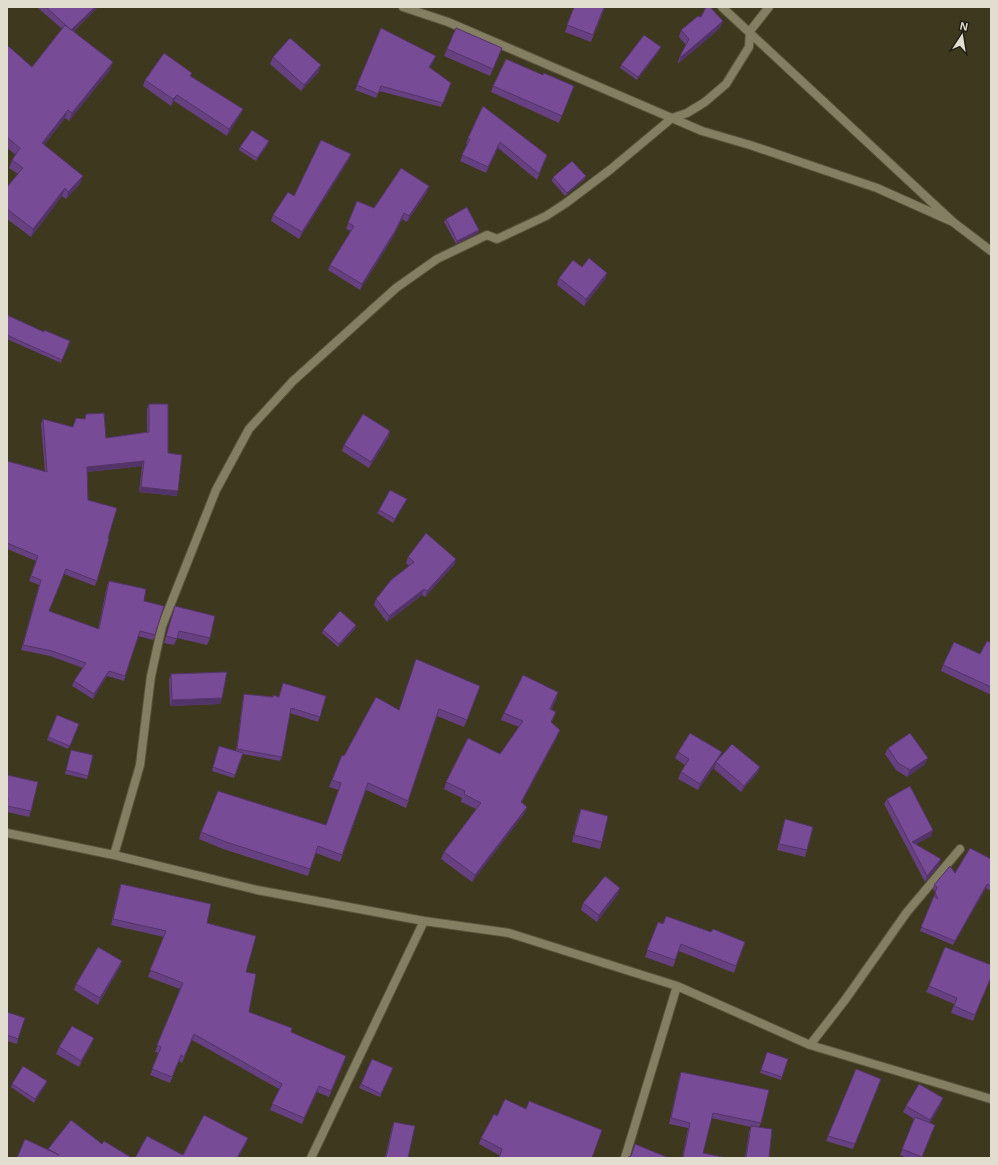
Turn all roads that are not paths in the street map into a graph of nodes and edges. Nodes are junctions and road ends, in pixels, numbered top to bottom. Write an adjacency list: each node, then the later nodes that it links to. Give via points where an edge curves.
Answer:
1 (403, 7): 5 (street, via 448,22)
2 (722, 7): 4 (street)
3 (769, 7): 4 (street)
4 (750, 31): 5 (street, via 749,47 726,84 705,102 687,113); 6 (street)
5 (672, 118): 6 (street, via 702,131 877,188); 10 (street, via 611,169 546,216 497,239 487,235 474,241 437,259 396,288 293,381 249,429 216,490 162,626 151,676 140,765)
6 (953, 222): 7 (street)
7 (991, 251)
8 (7, 833): 10 (street)
9 (960, 849): 13 (street, via 907,912)
10 (114, 855): 11 (street, via 257,890)
11 (424, 921): 12 (street, via 509,933); 15 (street)
12 (677, 986): 13 (street); 16 (street)
13 (810, 1045): 14 (street)
14 (991, 1099)
15 (311, 1158)
16 (626, 1158)

